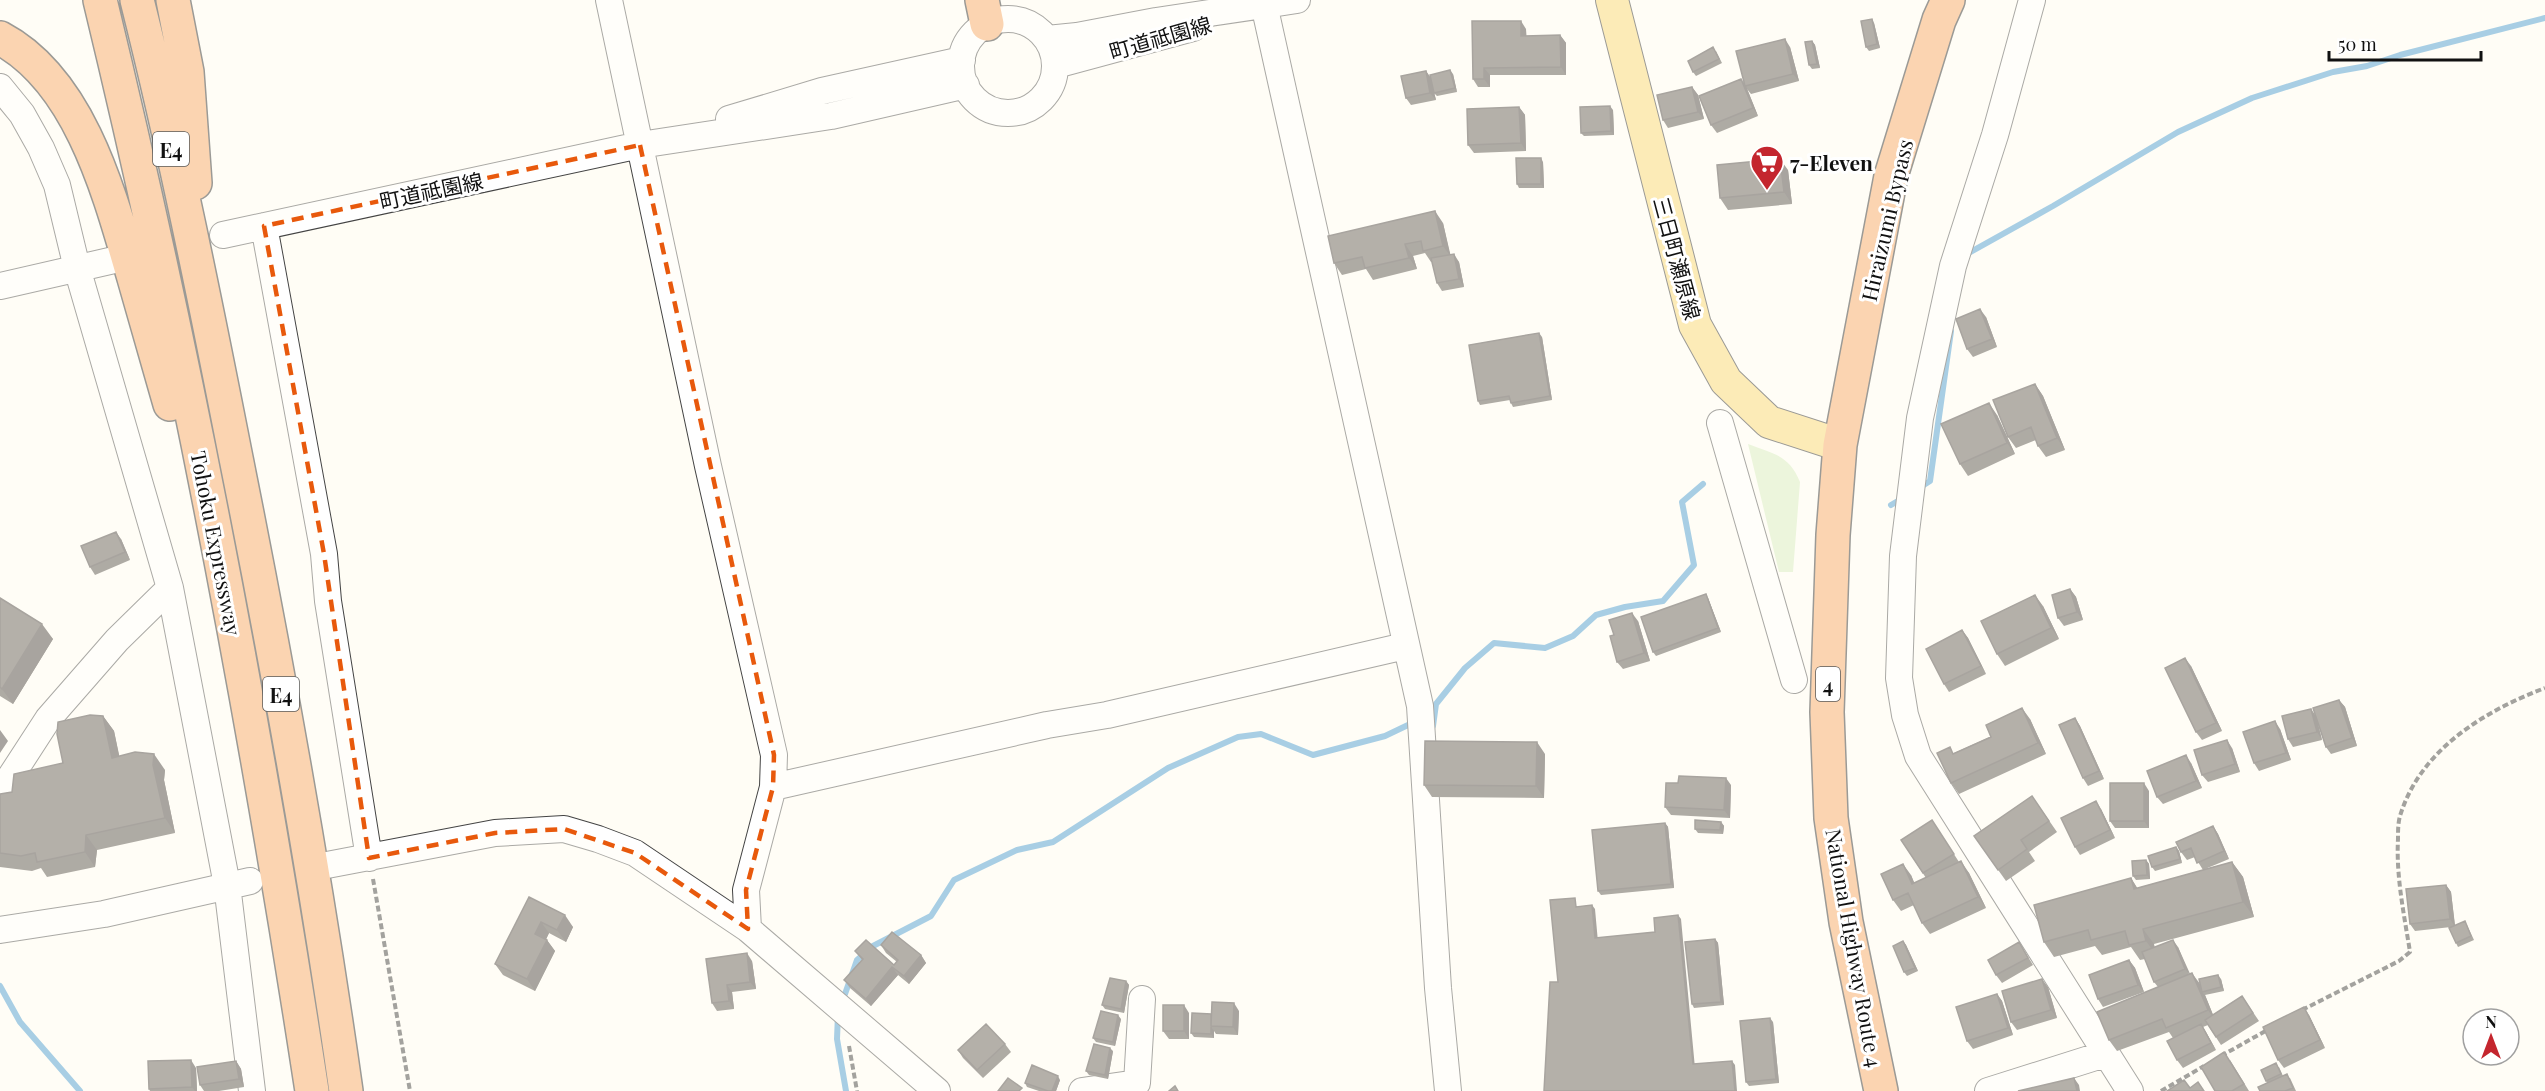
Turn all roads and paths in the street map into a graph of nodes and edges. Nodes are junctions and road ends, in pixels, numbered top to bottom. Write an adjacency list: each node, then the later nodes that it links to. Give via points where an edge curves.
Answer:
1 (100, 0): 26 (highway, Tohoku Expressway / E4, via 170,308)
2 (136, 0): 23 (highway, Tohoku Expressway / E4)
3 (173, 0): 23 (highway, via 187,72)
4 (609, 0): 17 (street)
5 (1297, 0): 9 (street, 町道祗園線)
6 (1612, 0): 25 (main road, 三日町瀬原線, via 1695,325 1726,381 1769,422)
7 (1948, 0): 25 (highway, Hiraizumi Bypass / 4, via 1892,176)
8 (2032, 0): 42 (street, via 1953,266 1920,418 1903,556 1899,678 1918,756)
9 (1264, 3): 12 (street, 町道祗園線); 14 (street, 町道祗園線, via 1150,41); 28 (street)
10 (995, 11): 12 (street, via 1029,24); 13 (street, via 970,39)
11 (0, 38): 26 (highway, via 17,47 50,81 74,115 95,158 119,226)
12 (1047, 39): 14 (street)
13 (962, 60): 15 (street); 17 (street, 町道祗園線, via 822,91)
14 (1056, 65): 15 (street, via 1047,93 1022,111 992,110 979,102)
15 (966, 85): 17 (street, 町道祗園線, via 831,116)
16 (0, 87): 21 (street, via 22,114 49,166)
17 (640, 146): 18 (street, 町道祗園線); 31 (street, via 774,755)
18 (264, 226): 19 (street, 町道祗園線); 33 (street, via 324,554)
19 (223, 235)
20 (114, 260): 21 (street)
21 (77, 268): 22 (street); 27 (street)
22 (0, 286)
23 (204, 299): 46 (highway, Tohoku Expressway / E4, via 299,793)
24 (1720, 423): 29 (street)
25 (1840, 445): 52 (highway, National Highway Route 4 / 4, via 1827,712 1831,818 1846,922)
26 (226, 587): 45 (highway, Tohoku Expressway / E4, via 266,799)
27 (170, 588): 32 (street, via 117,640 48,719); 35 (street)
28 (1406, 645): 31 (street); 51 (street, via 1420,706)
29 (1794, 680)
30 (2545, 688): 40 (path, via 2514,700 2459,732 2418,776 2399,817 2397,868 2410,952)
31 (773, 787): 36 (street, via 746,890)
32 (0, 793)
33 (369, 858): 34 (street); 36 (street, via 495,833 564,829 635,853); 47 (path)
34 (327, 865)
35 (238, 883): 37 (street, via 104,914); 44 (street)
36 (748, 929): 39 (street)
37 (0, 930)
38 (1142, 999): 43 (street)
39 (843, 1010): 48 (path); 49 (street)
40 (2294, 1015)
41 (2273, 1026): 55 (path)
42 (2105, 1054): 53 (street); 54 (street)
43 (1141, 1087): 50 (street)
44 (252, 1091)
45 (312, 1091)
46 (346, 1091)
47 (410, 1091)
48 (857, 1091)
49 (937, 1091)
50 (1082, 1091)
51 (1448, 1091)
52 (1881, 1091)
53 (1988, 1091)
54 (2130, 1091)
55 (2161, 1091)

